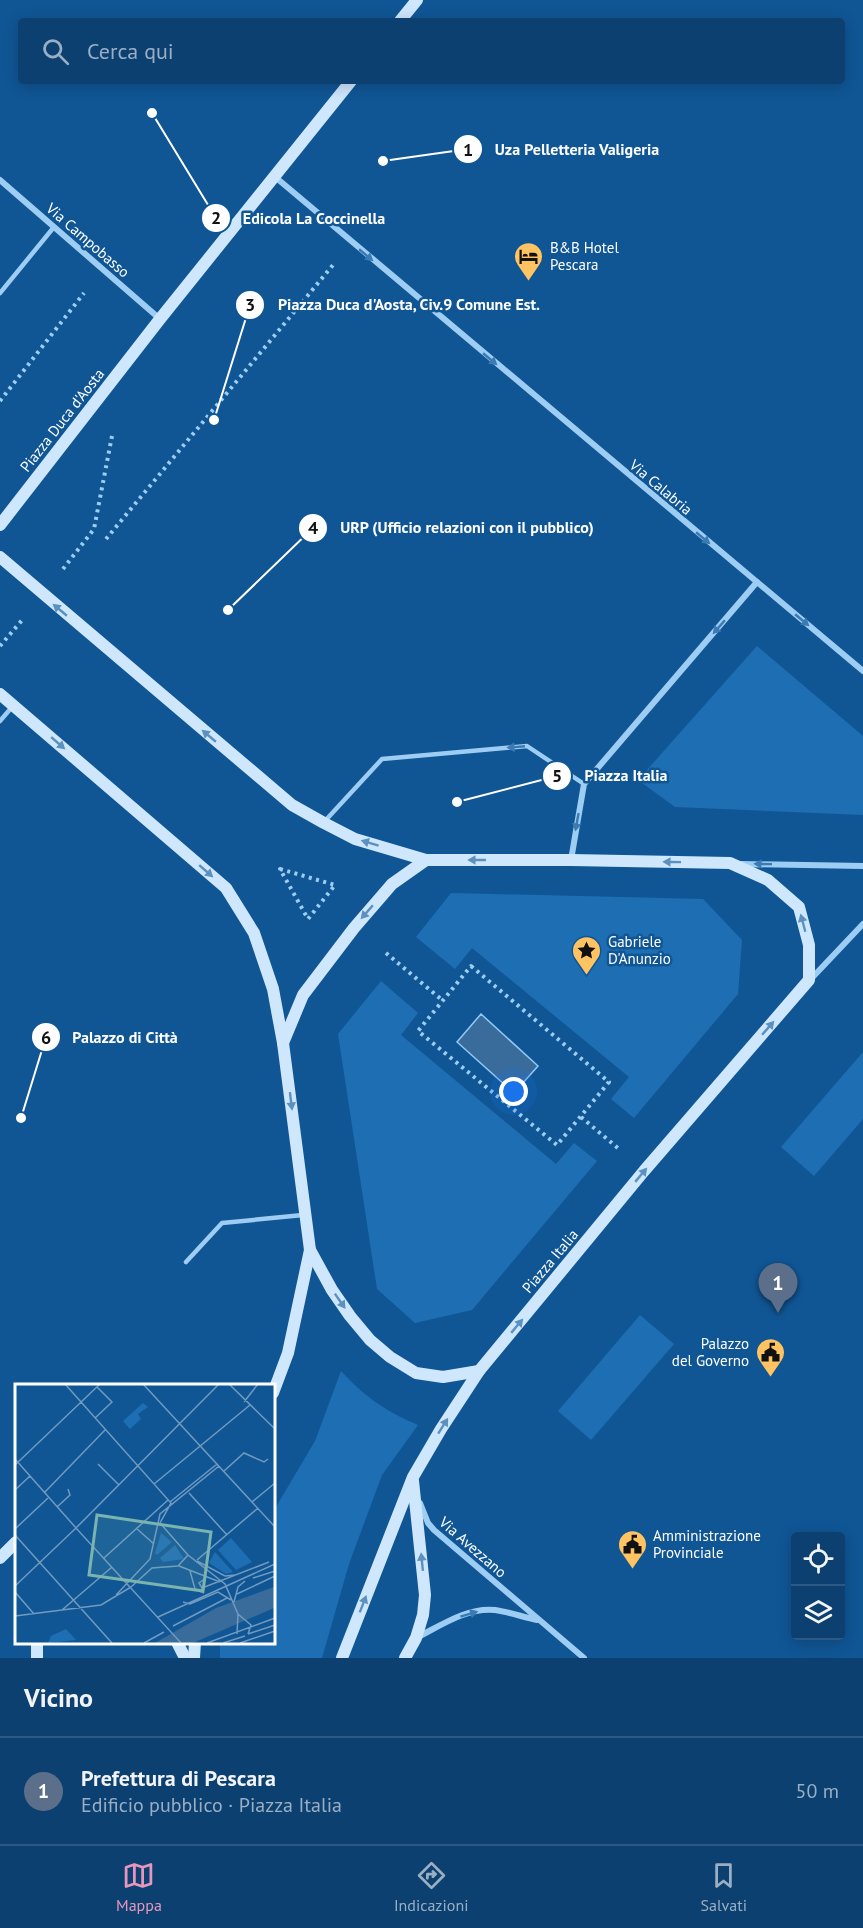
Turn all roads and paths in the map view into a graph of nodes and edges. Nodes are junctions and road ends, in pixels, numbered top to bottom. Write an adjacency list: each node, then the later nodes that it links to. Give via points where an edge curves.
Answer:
1 (417, 0): 2 (street)
2 (402, 18)
3 (349, 84): 4 (street, Piazza Duca d'Aosta)
4 (274, 176): 7 (street); 10 (street, Piazza Duca d'Aosta)
5 (0, 180): 6 (street, Via Campobasso)
6 (54, 228): 8 (street, Via Campobasso); 9 (lane)
7 (352, 243): 15 (path); 17 (street, Via Calabria, one-way to 17)
8 (103, 269): 10 (street, Via Campobasso); 11 (path)
9 (0, 292)
10 (160, 319): 13 (street, Piazza Duca d'Aosta)
11 (0, 401)
12 (113, 429): 14 (path)
13 (0, 525)
14 (94, 529)
15 (106, 539)
16 (0, 557): 23 (street, one-way to 16, via 292,806)
17 (757, 582): 18 (street, Via Calabria, one-way to 18); 22 (street, one-way to 22)
18 (863, 671)
19 (0, 694): 20 (street)
20 (14, 705): 21 (lane); 33 (street, one-way to 33, via 226,888 254,933 273,989)
21 (0, 721)
22 (584, 784): 23 (lane, one-way to 23, via 527,746 382,759); 25 (street, one-way to 25)
23 (324, 823): 24 (street, one-way to 23, via 355,839)
24 (426, 860): 25 (street, one-way to 24); 33 (street, one-way to 33, via 392,884 354,928 303,995)
25 (571, 860): 26 (street, one-way to 25)
26 (730, 863): 27 (street, one-way to 26); 31 (street, one-way to 26, via 809,945 799,907 768,880)
27 (863, 866)
28 (280, 869): 28 (path, via 335,885 308,919 286,879)
29 (863, 924): 31 (street, Piazza Italia)
30 (386, 953): 32 (path)
31 (809, 981): 35 (street, Piazza Italia, one-way to 31)
32 (442, 1000): 34 (path, via 418,1030 557,1145); 34 (path, via 471,966 601,1074 609,1082)
33 (284, 1043): 36 (street, one-way to 36)
34 (581, 1117): 35 (path)
35 (644, 1171): 39 (street, Piazza Italia, one-way to 35)
36 (306, 1215): 37 (street); 38 (lane, via 222,1224)
37 (310, 1250): 39 (street, one-way to 39, via 350,1316 396,1362 429,1376); 40 (street, via 288,1353)
38 (186, 1262)
39 (479, 1371): 41 (street, Piazza Italia, one-way to 39)
40 (274, 1390)
41 (413, 1477): 44 (street, Via Avezzano, via 428,1523); 45 (street, one-way to 41, via 424,1594); 50 (street, Piazza Italia, one-way to 41)
42 (15, 1543): 43 (street)
43 (0, 1558)
44 (540, 1621): 45 (street, Via Avezzano, one-way to 44, via 480,1610); 52 (street, Via Avezzano)
45 (416, 1638): 51 (street)
46 (178, 1643): 48 (street)
47 (195, 1643): 49 (street)
48 (185, 1658)
49 (194, 1658)
50 (342, 1658)
51 (405, 1658)
52 (584, 1658)

